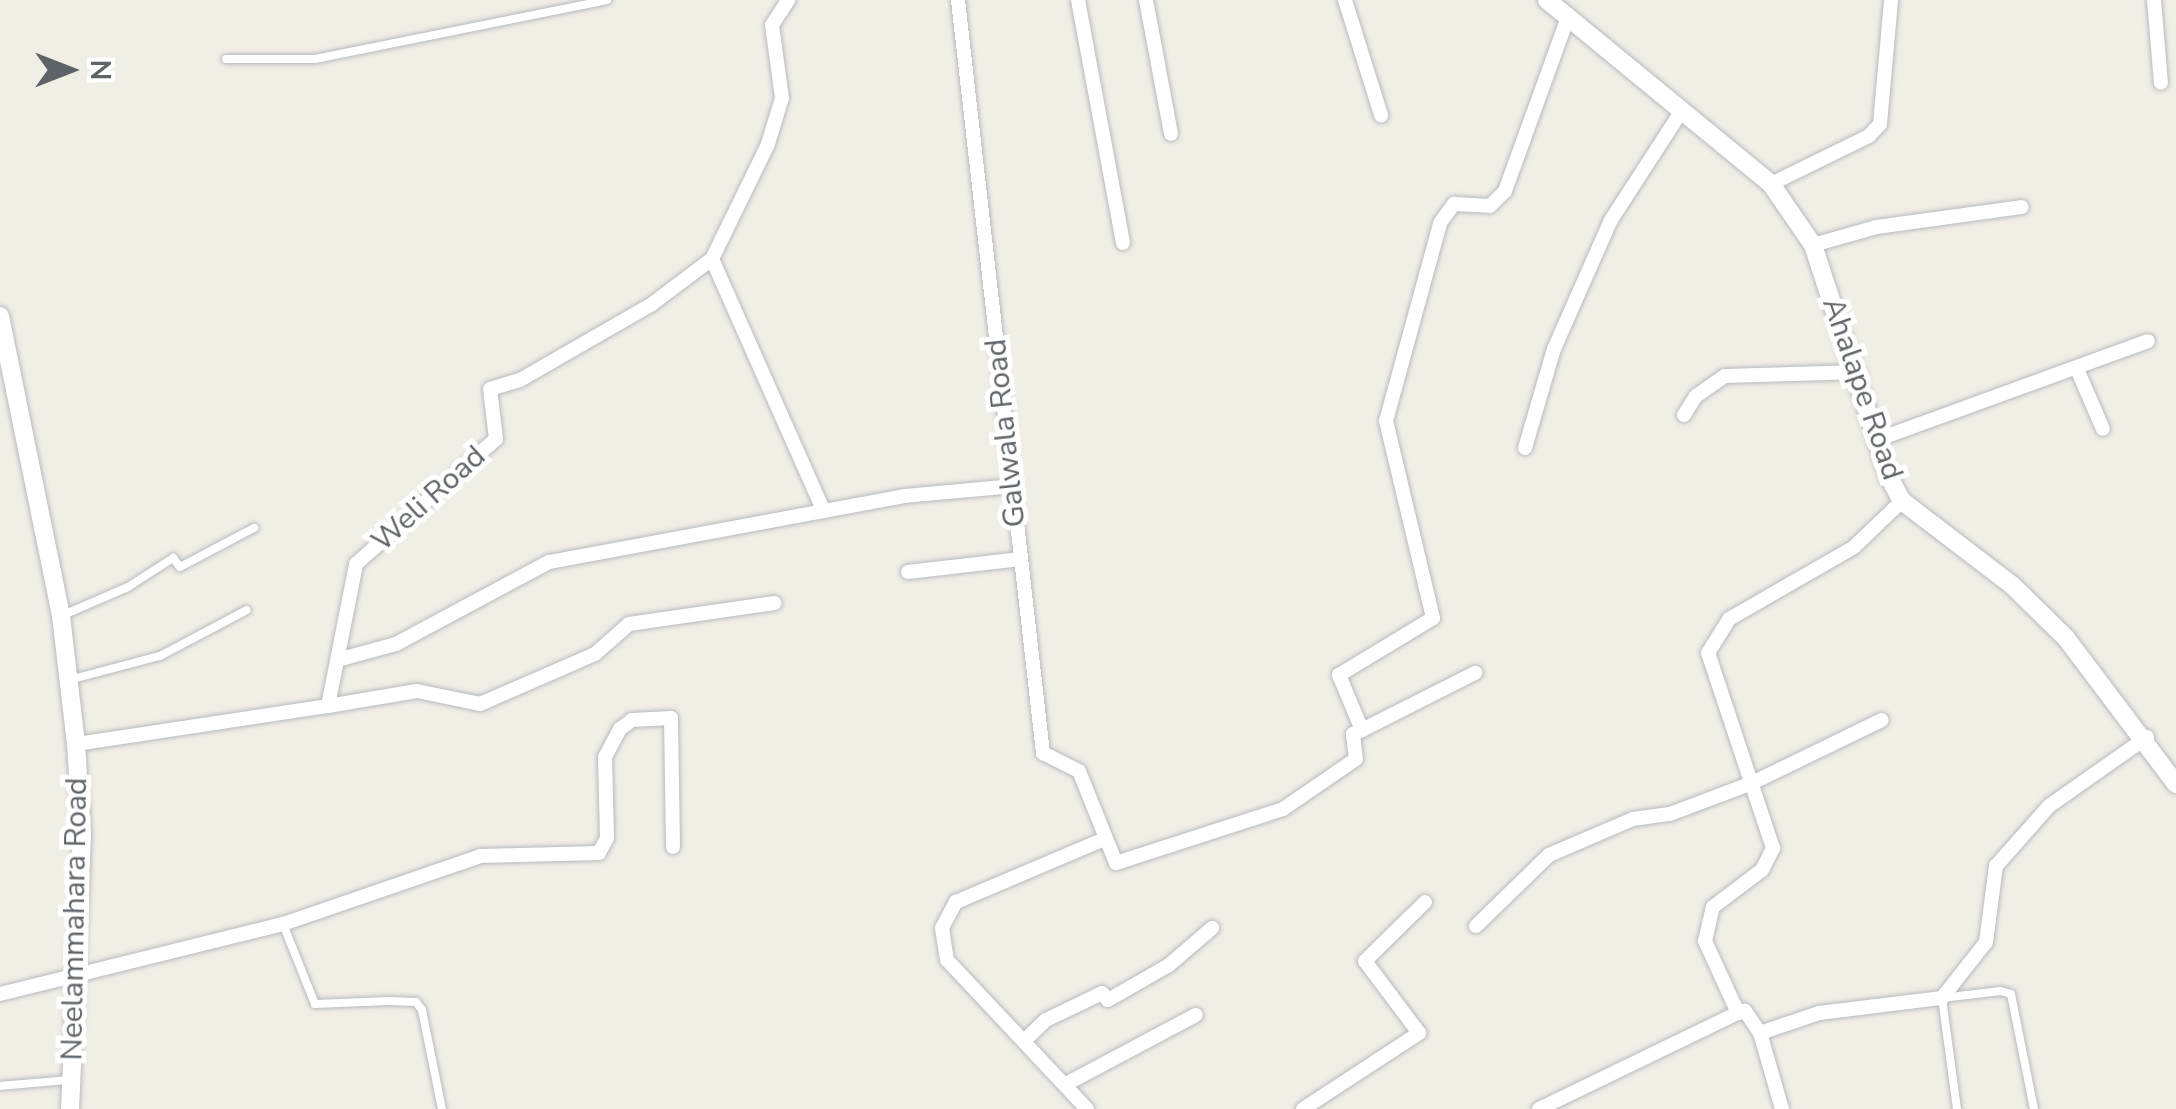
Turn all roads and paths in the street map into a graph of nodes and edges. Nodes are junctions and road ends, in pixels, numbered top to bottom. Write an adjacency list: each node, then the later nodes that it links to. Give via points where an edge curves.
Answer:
1 (607, 0): 11 (lane, via 315,59)
2 (788, 0): 20 (street, Weli Road, via 772,25 782,98 768,144)
3 (958, 0): 29 (street, Galwala Road)
4 (1078, 0): 18 (street)
5 (1146, 0): 15 (street)
6 (1344, 0): 14 (street)
7 (1547, 0): 10 (street, Ahalape Road)
8 (1891, 0): 16 (street, via 1880,124 1869,136)
9 (2154, 0): 12 (street)
10 (1567, 20): 13 (street, Ahalape Road); 43 (street, via 1505,191 1490,206 1454,204 1440,222 1386,421 1433,618 1340,675)
11 (226, 59)
12 (2161, 83)
13 (1681, 112): 16 (street, Ahalape Road); 28 (street, via 1610,220 1554,349)
14 (1381, 115)
15 (1170, 134)
16 (1771, 184): 19 (street, Ahalape Road)
17 (2022, 207): 19 (street, via 1876,227)
18 (1123, 243)
19 (1812, 245): 24 (street, Ahalape Road)
20 (712, 259): 31 (street); 38 (street, Weli Road, via 652,304 520,380 490,389 496,439 356,564)
21 (0, 316): 37 (street, Neelammahara Road)
22 (2148, 341): 23 (street, via 2088,359)
23 (2078, 369): 26 (street); 27 (street)
24 (1858, 372): 25 (street, via 1725,376 1696,396); 27 (street, Ahalape Road)
25 (1684, 415)
26 (2103, 429)
27 (1879, 438): 30 (street, Ahalape Road)
28 (1525, 448)
29 (1012, 486): 31 (street); 33 (street, Galwala Road)
30 (1902, 500): 44 (street, Ahalape Road, via 2012,585 2066,638); 46 (street, via 1854,547 1729,619 1712,638 1708,652 1720,700)
31 (823, 510): 38 (street, via 548,562 396,644)
32 (254, 528): 37 (lane, via 180,567 173,558 128,588)
33 (1020, 558): 34 (street); 48 (street, Galwala Road, via 1043,753 1078,772)
34 (908, 572)
35 (774, 604): 41 (street, via 629,624 594,654 480,704 417,691)
36 (248, 610): 40 (lane, via 160,656)
37 (61, 616): 40 (street, Neelammahara Road)
38 (341, 659): 41 (street, Weli Road)
39 (1475, 673): 43 (street)
40 (69, 680): 45 (street, Neelammahara Road)
41 (328, 706): 45 (street)
42 (1882, 720): 46 (street)
43 (1362, 730): 48 (street, via 1353,734 1356,759 1282,809 1116,863)
44 (2147, 738): 47 (street, Ahalape Road); 56 (street, via 2049,806 1996,866 1986,942)
45 (76, 744): 54 (street, Neelammahara Road, via 82,835)
46 (1752, 783): 52 (street, via 1670,814 1633,819 1548,855); 57 (street, via 1773,848 1762,870 1713,908 1704,940)
47 (2176, 784)
48 (1102, 840): 60 (street, via 956,902 942,928 947,960 987,1009)
49 (673, 847): 51 (street, via 671,718 632,720 620,728 606,757 606,838 599,853 480,856)
50 (1425, 902): 67 (street, via 1365,961 1419,1033)
51 (284, 924): 54 (street); 65 (lane, via 315,1004 416,1002)
52 (1476, 926)
53 (1212, 928): 60 (street, via 1169,966 1108,1000 1102,993 1046,1020)
54 (75, 972): 55 (street); 61 (street, Neelammahara Road)
55 (0, 994)
56 (1942, 998): 59 (street, via 1819,1013); 70 (lane); 71 (lane, via 2010,994)
57 (1738, 1014): 59 (street, via 1745,1012); 68 (street)
58 (1196, 1015): 62 (street)
59 (1760, 1033): 69 (street)
60 (1025, 1040): 62 (street)
61 (74, 1080): 63 (lane); 64 (street, Neelammahara Road)
62 (1066, 1084): 66 (street)
63 (0, 1086)
64 (70, 1109)
65 (442, 1109)
66 (1087, 1109)
67 (1303, 1109)
68 (1539, 1109)
69 (1782, 1109)
70 (1958, 1109)
71 (2034, 1109)

